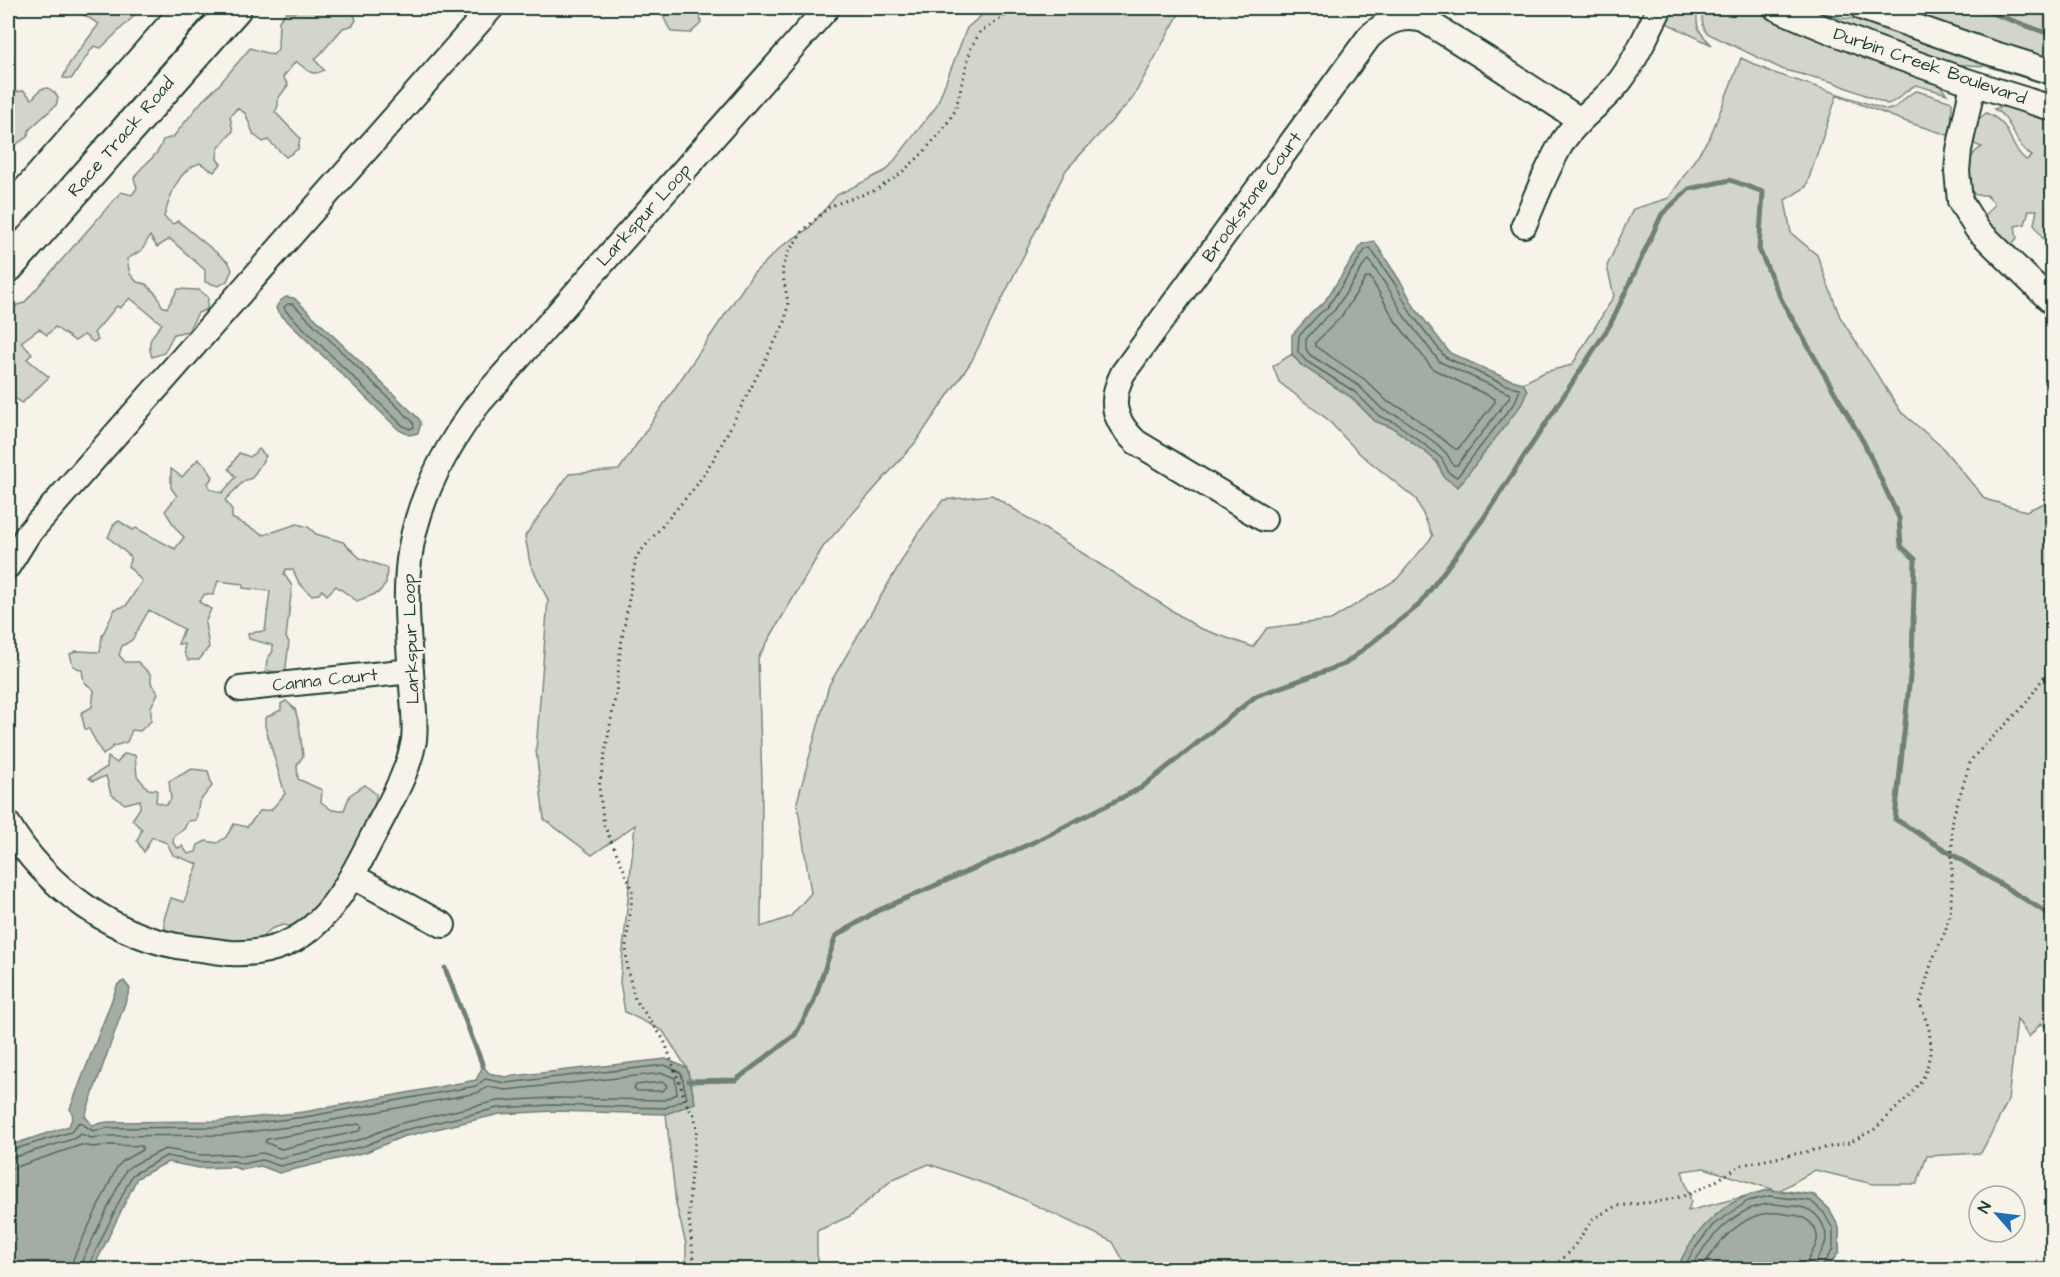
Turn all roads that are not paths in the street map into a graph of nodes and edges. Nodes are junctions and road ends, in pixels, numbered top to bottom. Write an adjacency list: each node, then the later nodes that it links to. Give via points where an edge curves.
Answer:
1 (189, 8): 12 (main road, Race Track Road)
2 (235, 8): 14 (main road, Race Track Road)
3 (491, 8): 17 (street, via 28,534)
4 (827, 8): 18 (street, Larkspur Loop, via 460,429 431,482 409,558 406,596)
5 (1660, 8): 11 (street, via 1621,80)
6 (1776, 8): 9 (street, Durbin Creek Boulevard, via 1835,34)
7 (1863, 8): 8 (street, Durbin Creek Boulevard)
8 (2052, 72)
9 (1973, 84): 10 (street, Durbin Creek Boulevard); 15 (street, via 1959,150 1960,201 1977,229)
10 (2052, 108)
11 (1580, 120): 13 (street, via 1553,159); 16 (street, Brookstone Court, via 1424,21 1394,20 1369,38 1116,387 1117,417 1136,442)
12 (8, 215)
13 (1524, 225)
14 (8, 266)
15 (2052, 302)
16 (1264, 519)
17 (8, 566)
18 (411, 671): 19 (street, Canna Court); 21 (street, Larkspur Loop, via 414,739 409,761)
19 (240, 689)
20 (8, 824): 21 (street, Larkspur Loop, via 30,857 93,911 132,932 181,947 233,953 282,945 296,939 326,914)
21 (352, 876): 22 (street)
22 (443, 925)

